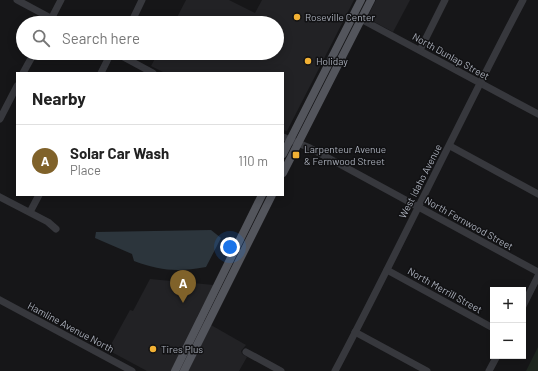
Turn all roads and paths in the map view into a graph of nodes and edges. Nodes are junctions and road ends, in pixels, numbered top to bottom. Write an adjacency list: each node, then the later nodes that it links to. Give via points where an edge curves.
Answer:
1 (17, 0): 8 (street)
2 (61, 0): 9 (street)
3 (142, 0): 10 (street)
4 (361, 0): 11 (main road)
5 (371, 0): 11 (main road)
6 (446, 0): 12 (street)
7 (523, 0): 19 (street, West Idaho Avenue)
8 (42, 16)
9 (53, 16)
10 (134, 16)
11 (357, 17): 12 (street, North Dunlap Street); 23 (main road)
12 (420, 50): 19 (street, North Dunlap Street)
13 (30, 60): 16 (street)
14 (108, 60): 17 (street)
15 (129, 60): 18 (street)
16 (24, 72)
17 (102, 72)
18 (151, 72)
19 (479, 83): 21 (street, North Dunlap Street); 24 (street, West Idaho Avenue)
20 (16, 88): 22 (street)
21 (538, 114)
22 (0, 119)
23 (290, 140): 25 (main road); 26 (main road); 32 (street, North Fernwood Street)
24 (450, 146): 27 (street); 32 (street, West Idaho Avenue)
25 (284, 152)
26 (284, 168)
27 (538, 194)
28 (38, 196): 33 (street)
29 (262, 196): 45 (main road)
30 (272, 196): 46 (main road)
31 (0, 197): 33 (street)
32 (419, 207): 35 (street, West Idaho Avenue); 36 (street, North Fernwood Street)
33 (30, 212): 34 (street)
34 (56, 229)
35 (387, 270): 40 (street, North Merrill Street); 41 (street, West Idaho Avenue)
36 (538, 272)
37 (538, 276): 39 (street)
38 (0, 300): 44 (street, Hamline Avenue North)
39 (526, 300)
40 (490, 326)
41 (355, 332): 48 (street, West Idaho Avenue); 49 (street)
42 (246, 352): 47 (street)
43 (495, 359): 50 (street)
44 (132, 371)
45 (175, 371)
46 (184, 371)
47 (281, 371)
48 (335, 371)
49 (427, 371)
50 (489, 371)

